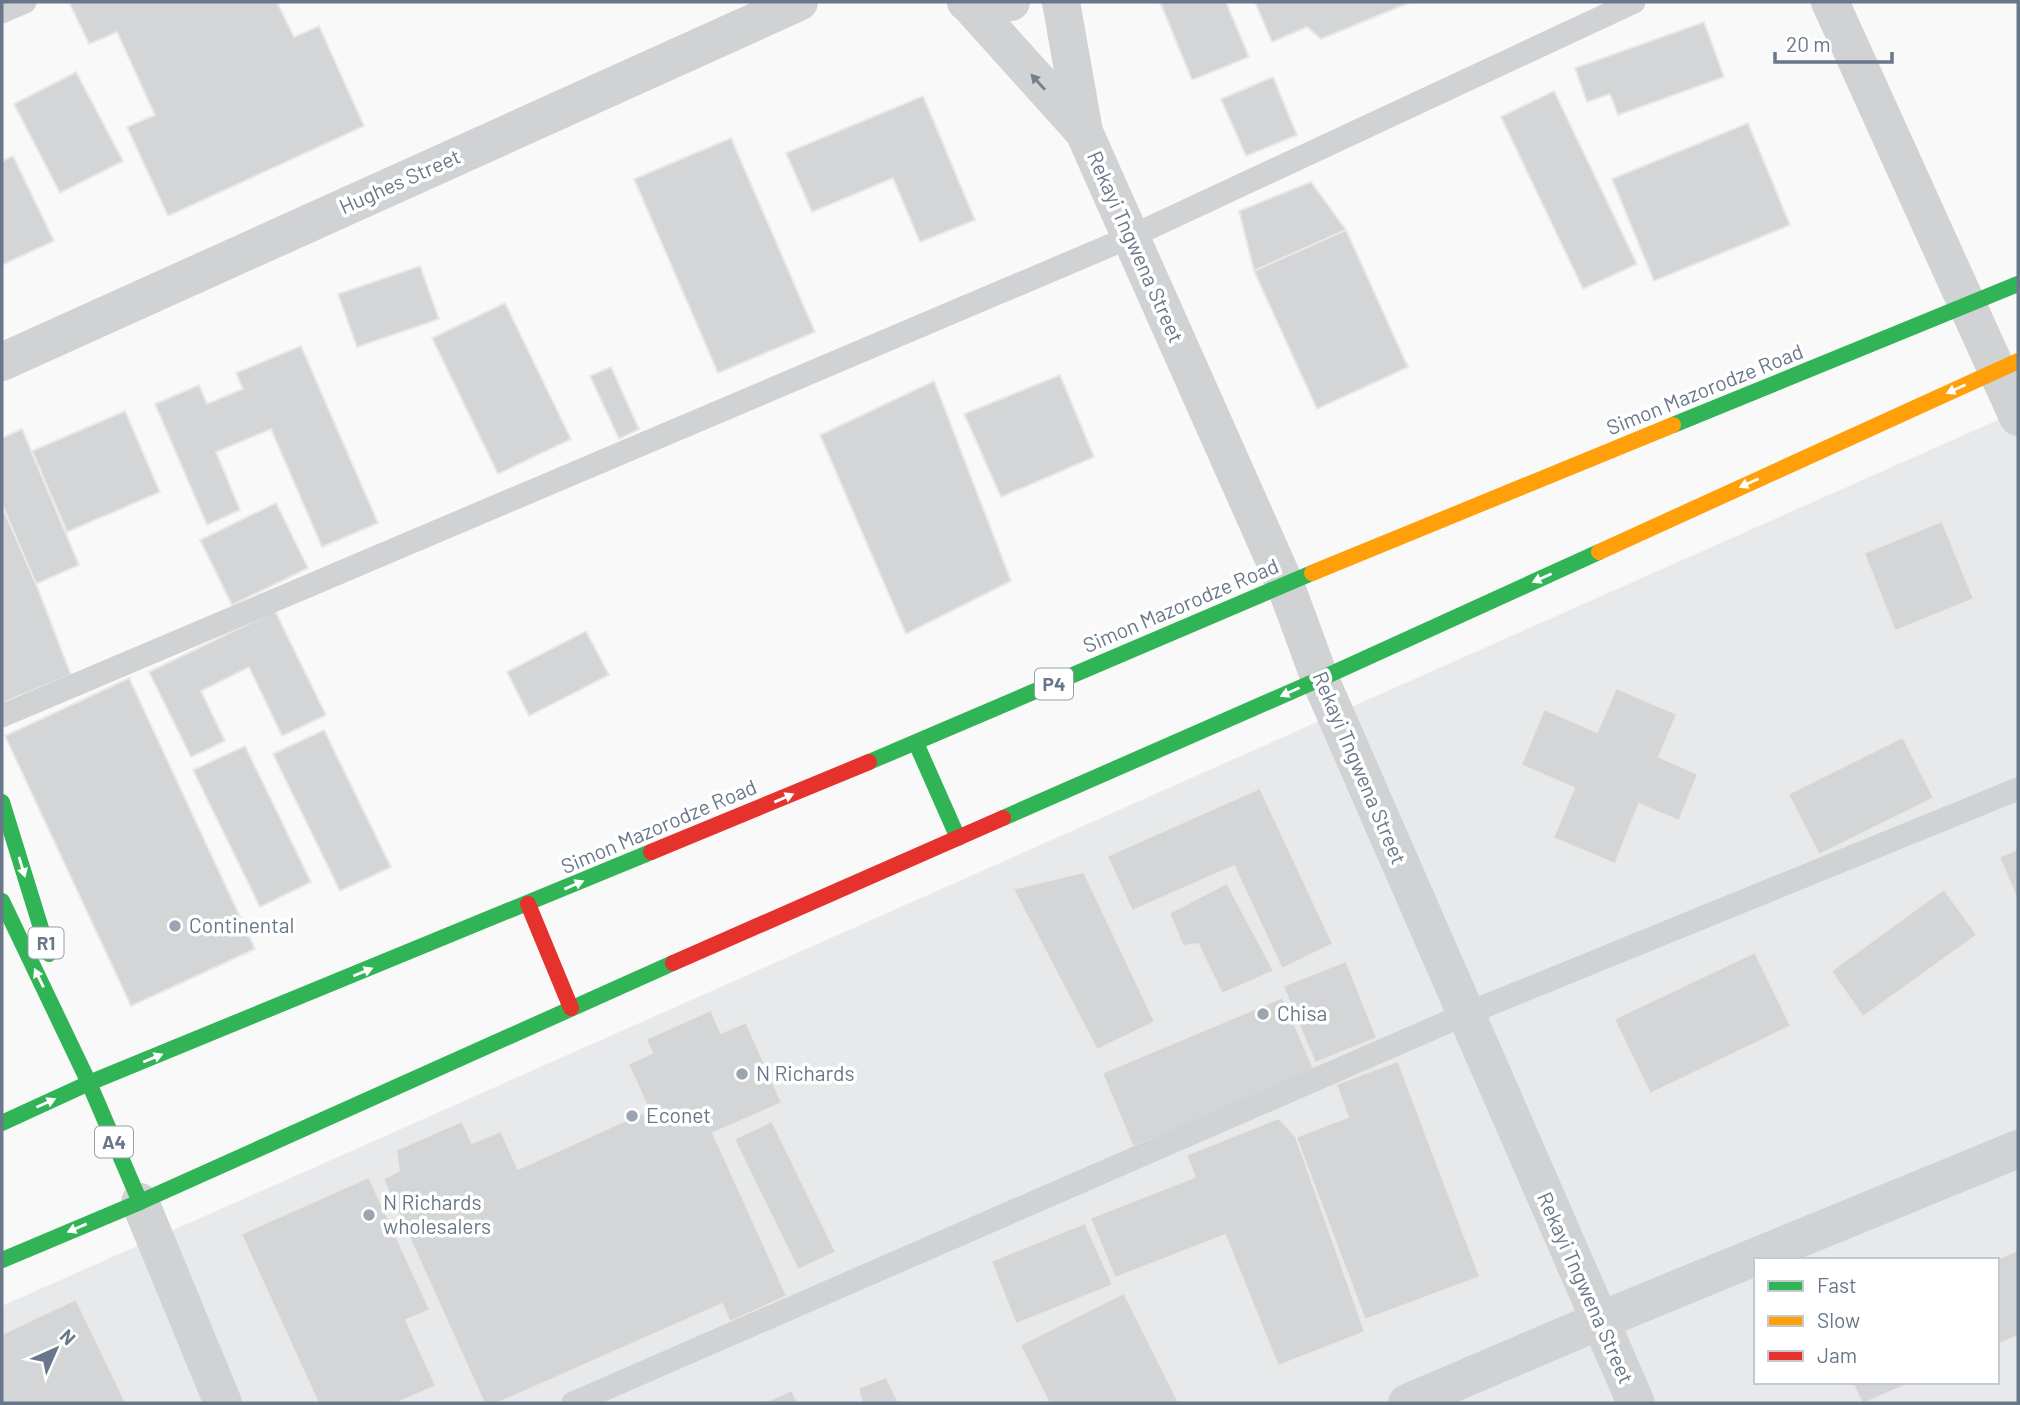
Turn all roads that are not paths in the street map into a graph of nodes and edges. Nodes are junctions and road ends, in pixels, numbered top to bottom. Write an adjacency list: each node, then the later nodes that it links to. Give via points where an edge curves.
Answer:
1 (24, 2): 8 (lane)
2 (799, 2): 13 (street, Hughes Street)
3 (967, 2): 4 (street, via 984,6); 9 (street, one-way to 3)
4 (1011, 2)
5 (1061, 2): 9 (street)
6 (1634, 2): 10 (lane)
7 (1830, 2): 12 (street)
8 (2, 12)
9 (1084, 132): 10 (street, Rekayi Tngwena Street)
10 (1130, 236): 16 (street, Rekayi Tngwena Street); 18 (lane)
11 (2018, 284): 12 (highway, Simon Mazorodze Road / P4)
12 (1968, 306): 14 (street); 16 (highway, Simon Mazorodze Road / P4)
13 (2, 362)
14 (2008, 365): 15 (street); 17 (highway, one-way to 17)
15 (2018, 417)
16 (1285, 584): 17 (street, Rekayi Tngwena Street); 19 (highway, Simon Mazorodze Road / P4)
17 (1320, 679): 22 (highway, one-way to 22); 26 (street, Rekayi Tngwena Street)
18 (2, 716)
19 (916, 743): 22 (highway); 24 (highway, Simon Mazorodze Road / P4, one-way to 19)
20 (2018, 789): 26 (lane)
21 (2, 802): 27 (highway, R1, one-way to 27)
22 (958, 838): 25 (highway)
23 (2, 901): 27 (highway, R1, one-way to 23)
24 (528, 904): 25 (highway); 27 (highway, Simon Mazorodze Road / P4, one-way to 24)
25 (571, 1008): 30 (highway)
26 (1466, 1014): 32 (street, Rekayi Tngwena Street); 34 (lane)
27 (89, 1083): 28 (highway, Simon Mazorodze Road, one-way to 27); 30 (highway, A4)
28 (2, 1123)
29 (2018, 1149): 32 (street)
30 (140, 1202): 31 (highway, one-way to 31); 33 (street)
31 (2, 1260)
32 (1599, 1321): 35 (street); 36 (street, Rekayi Tngwena Street)
33 (223, 1403)
34 (573, 1403)
35 (1407, 1403)
36 (1636, 1403)

